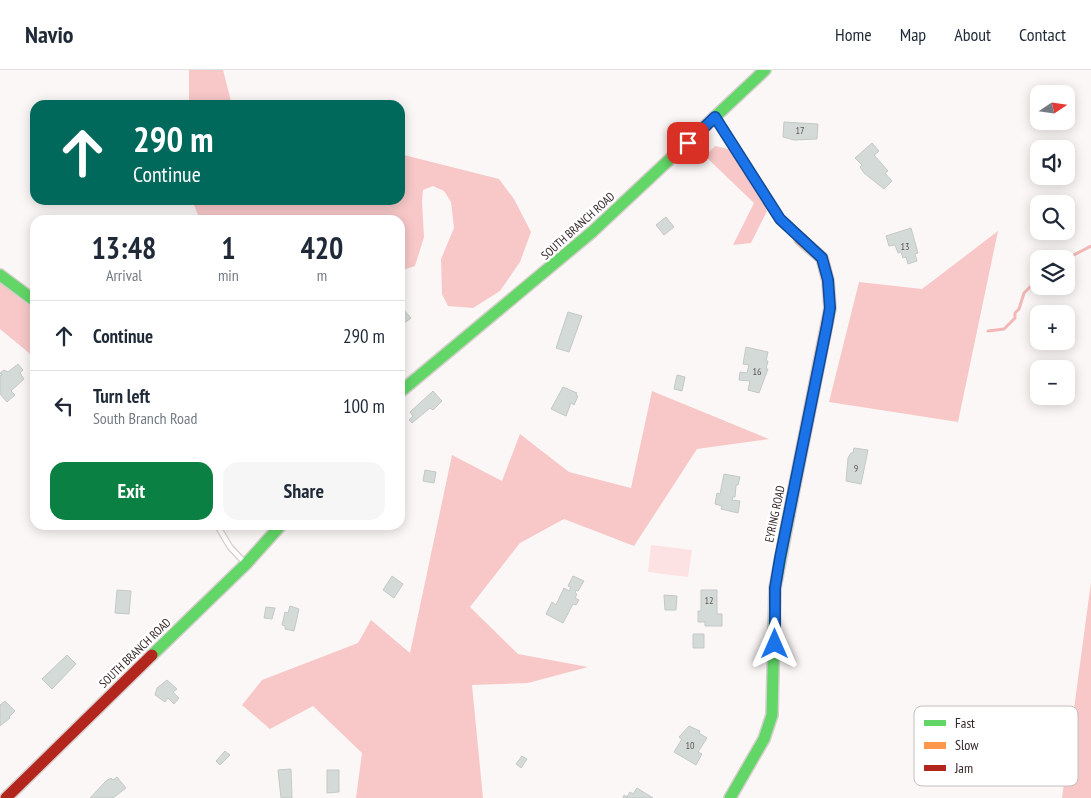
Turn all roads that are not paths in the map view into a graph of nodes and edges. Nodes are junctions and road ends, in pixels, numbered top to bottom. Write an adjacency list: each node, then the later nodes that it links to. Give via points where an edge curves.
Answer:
1 (765, 70): 2 (street, SOUTH BRANCH ROAD)
2 (715, 117): 3 (lane, via 776,215); 6 (street, SOUTH BRANCH ROAD, via 560,260)
3 (800, 239): 11 (street, EYRING ROAD, via 822,258 830,308 775,588 772,715 764,739)
4 (0, 275): 5 (street)
5 (30, 297)
6 (405, 388)
7 (220, 530): 9 (lane)
8 (277, 530): 9 (street, SOUTH BRANCH ROAD)
9 (246, 564): 10 (street, SOUTH BRANCH ROAD)
10 (6, 798)
11 (730, 798)

